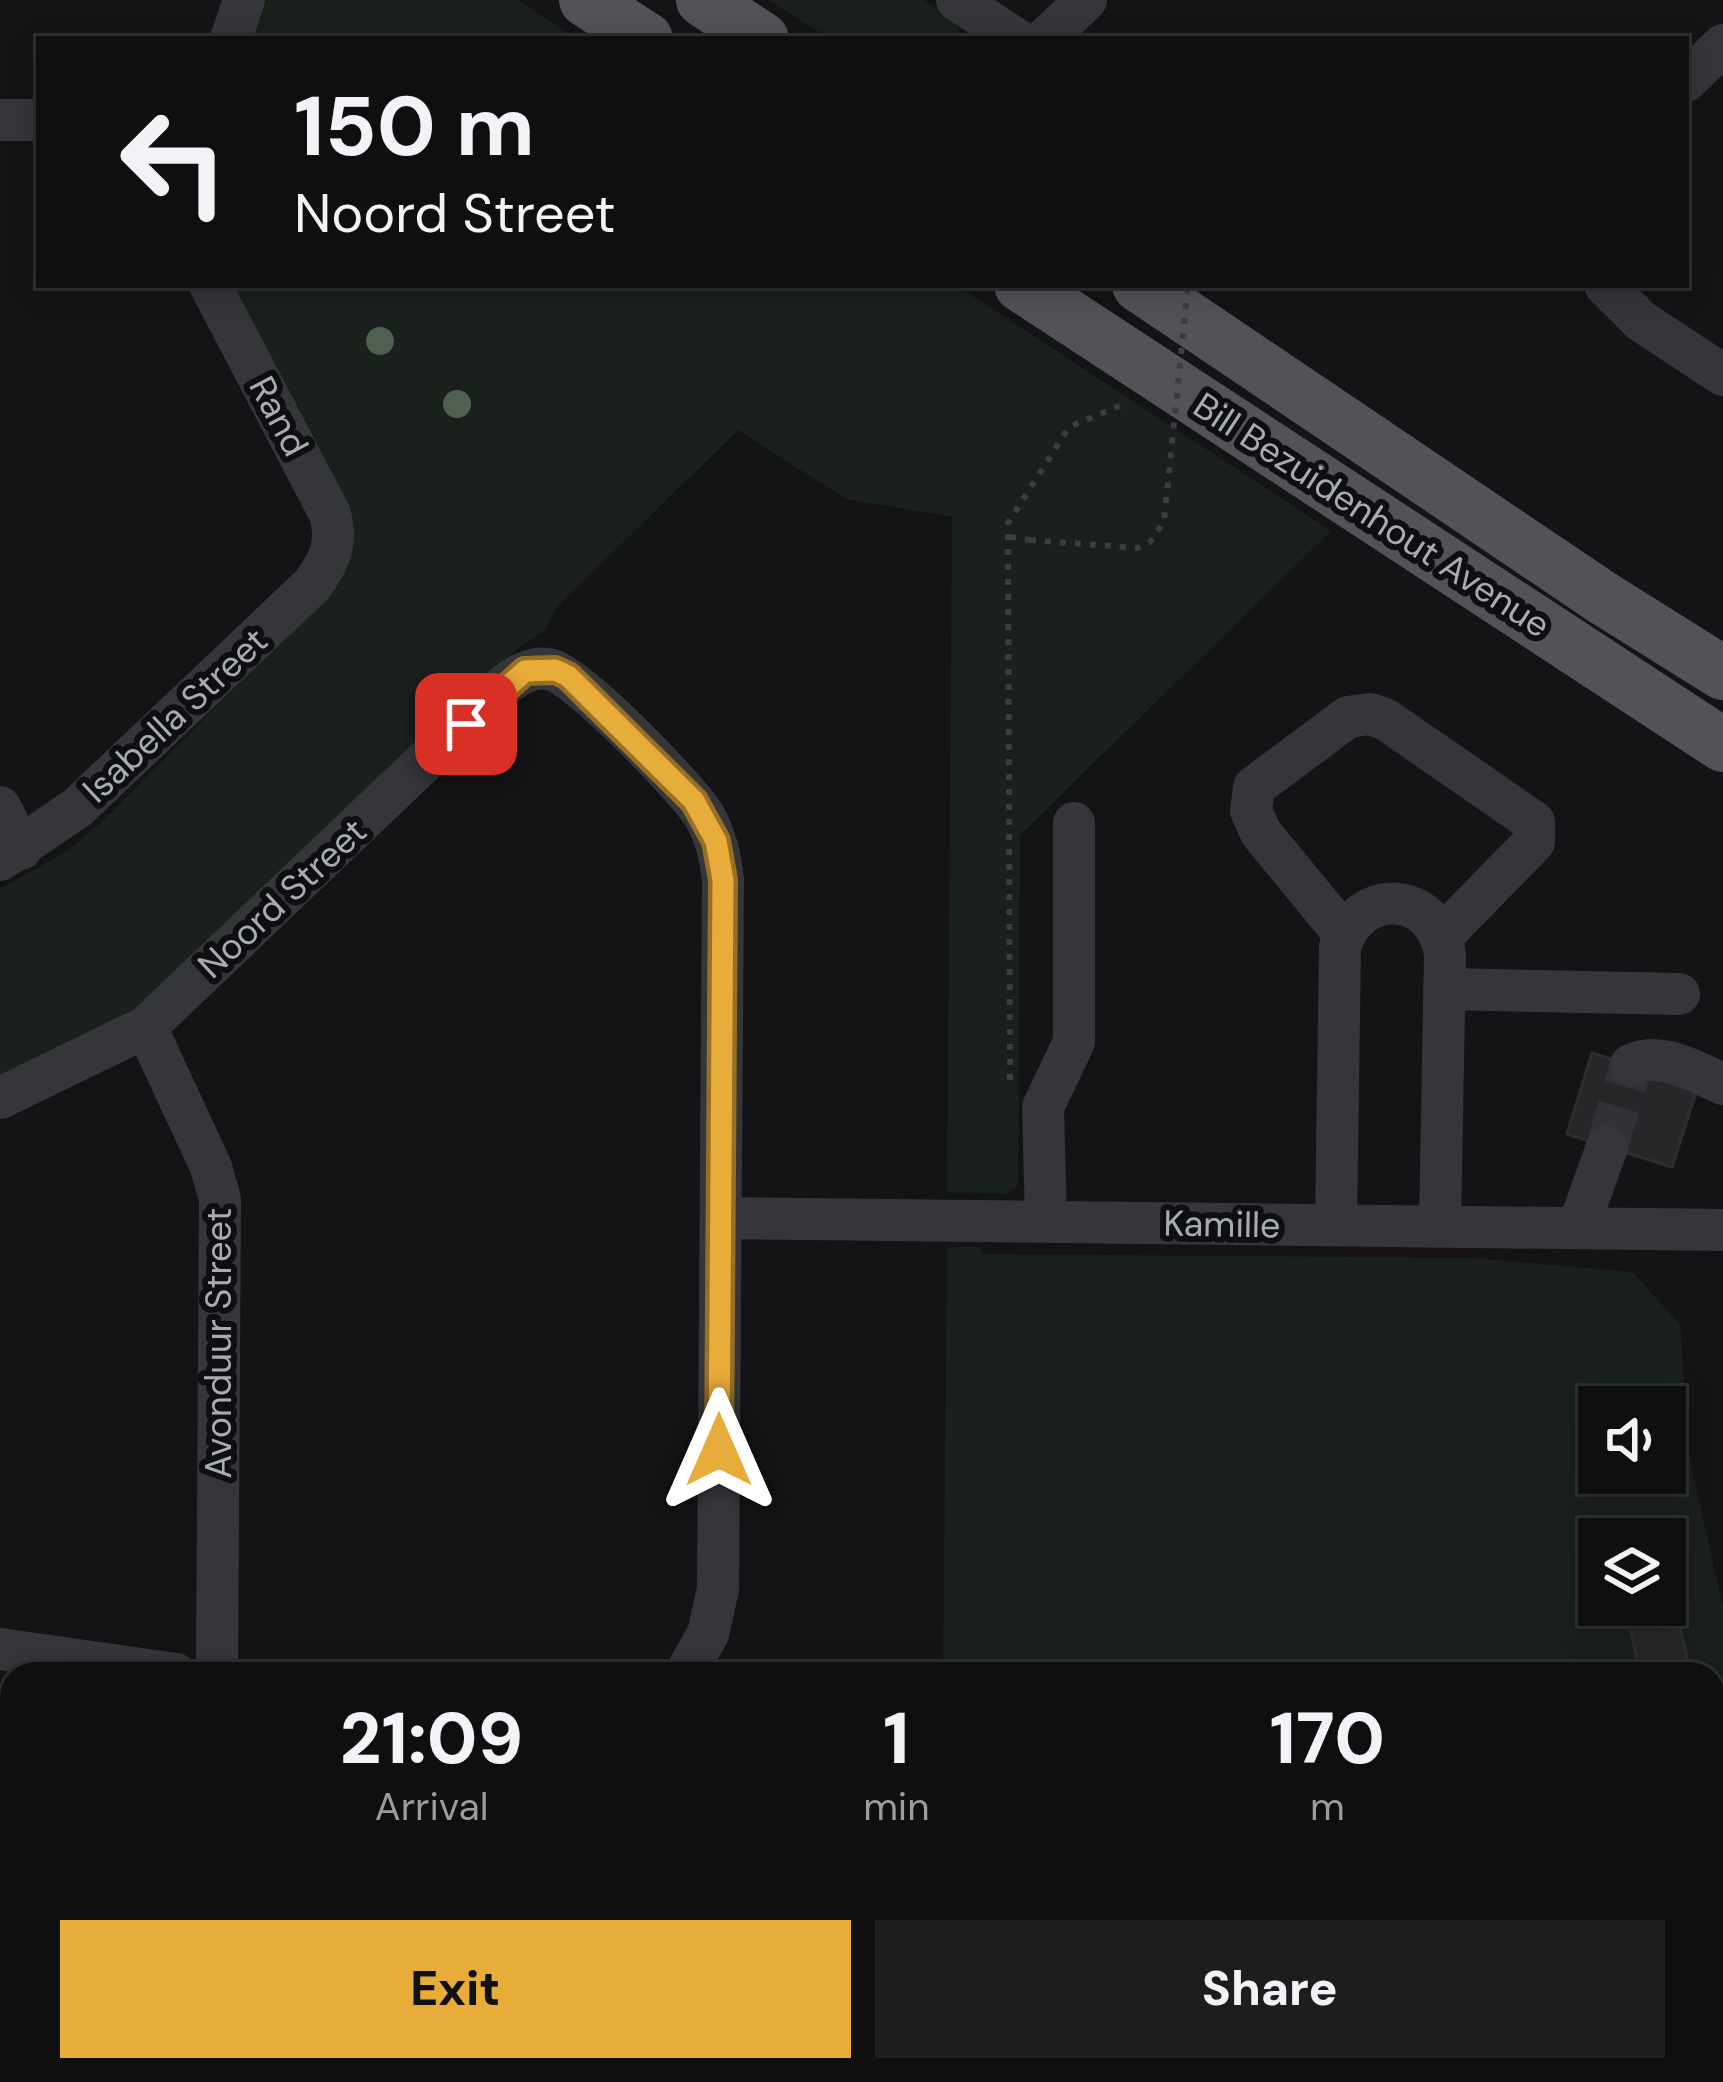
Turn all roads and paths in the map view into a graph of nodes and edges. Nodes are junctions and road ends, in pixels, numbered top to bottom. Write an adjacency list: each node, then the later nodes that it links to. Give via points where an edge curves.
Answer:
1 (244, 0): 6 (street)
2 (586, 0): 7 (main road)
3 (703, 0): 8 (main road)
4 (957, 0): 9 (street)
5 (1086, 0): 10 (street)
6 (232, 36)
7 (641, 36)
8 (758, 36)
9 (1011, 36)
10 (1048, 36)
11 (1723, 45): 12 (street)
12 (1689, 78)
13 (0, 120): 14 (street)
14 (36, 120)
15 (212, 288): 23 (street, Rand, via 330,514)
16 (1026, 288): 25 (main road, Bill Bezuidenhout Avenue)
17 (1143, 288): 24 (main road, Bill Bezuidenhout Avenue)
18 (1188, 288): 22 (path, bridge, via 1158,535 1137,548)
19 (1608, 288): 20 (street, via 1641,321)
20 (1723, 375)
21 (1142, 398): 22 (path, via 1069,427 1008,523)
22 (1009, 537): 35 (path)
23 (332, 550): 28 (street, Isabella Street, via 312,585 77,808)
24 (1723, 673)
25 (1723, 745)
26 (0, 807): 28 (street)
27 (1074, 823): 40 (street, via 1074,1042 1043,1107)
28 (10, 855)
29 (1344, 934): 30 (street, via 1366,910 1397,903 1424,914); 30 (street, via 1261,833 1251,801 1254,787 1348,717 1370,714 1534,822 1534,842); 41 (street)
30 (1441, 937): 31 (street)
31 (1444, 989): 32 (street); 42 (street)
32 (1679, 994)
33 (146, 1027): 37 (street, Noord Street); 39 (street, Noord Street, via 506,685 525,671 555,670 694,801 716,841 723,880); 47 (street, Avonduur Street, via 220,1199)
34 (1631, 1065): 36 (street, via 1669,1062)
35 (1010, 1080)
36 (1723, 1084)
37 (0, 1097)
38 (1607, 1147): 43 (street)
39 (721, 1218): 40 (street, Kamille); 48 (street, via 718,1589)
40 (1046, 1222): 41 (street, Kamille)
41 (1336, 1225): 42 (street, Kamille)
42 (1440, 1226): 43 (street, Kamille)
43 (1578, 1228): 44 (street, Kamille)
44 (1723, 1230)
45 (0, 1649): 46 (street)
46 (92, 1662)
47 (217, 1662)
48 (692, 1662)

